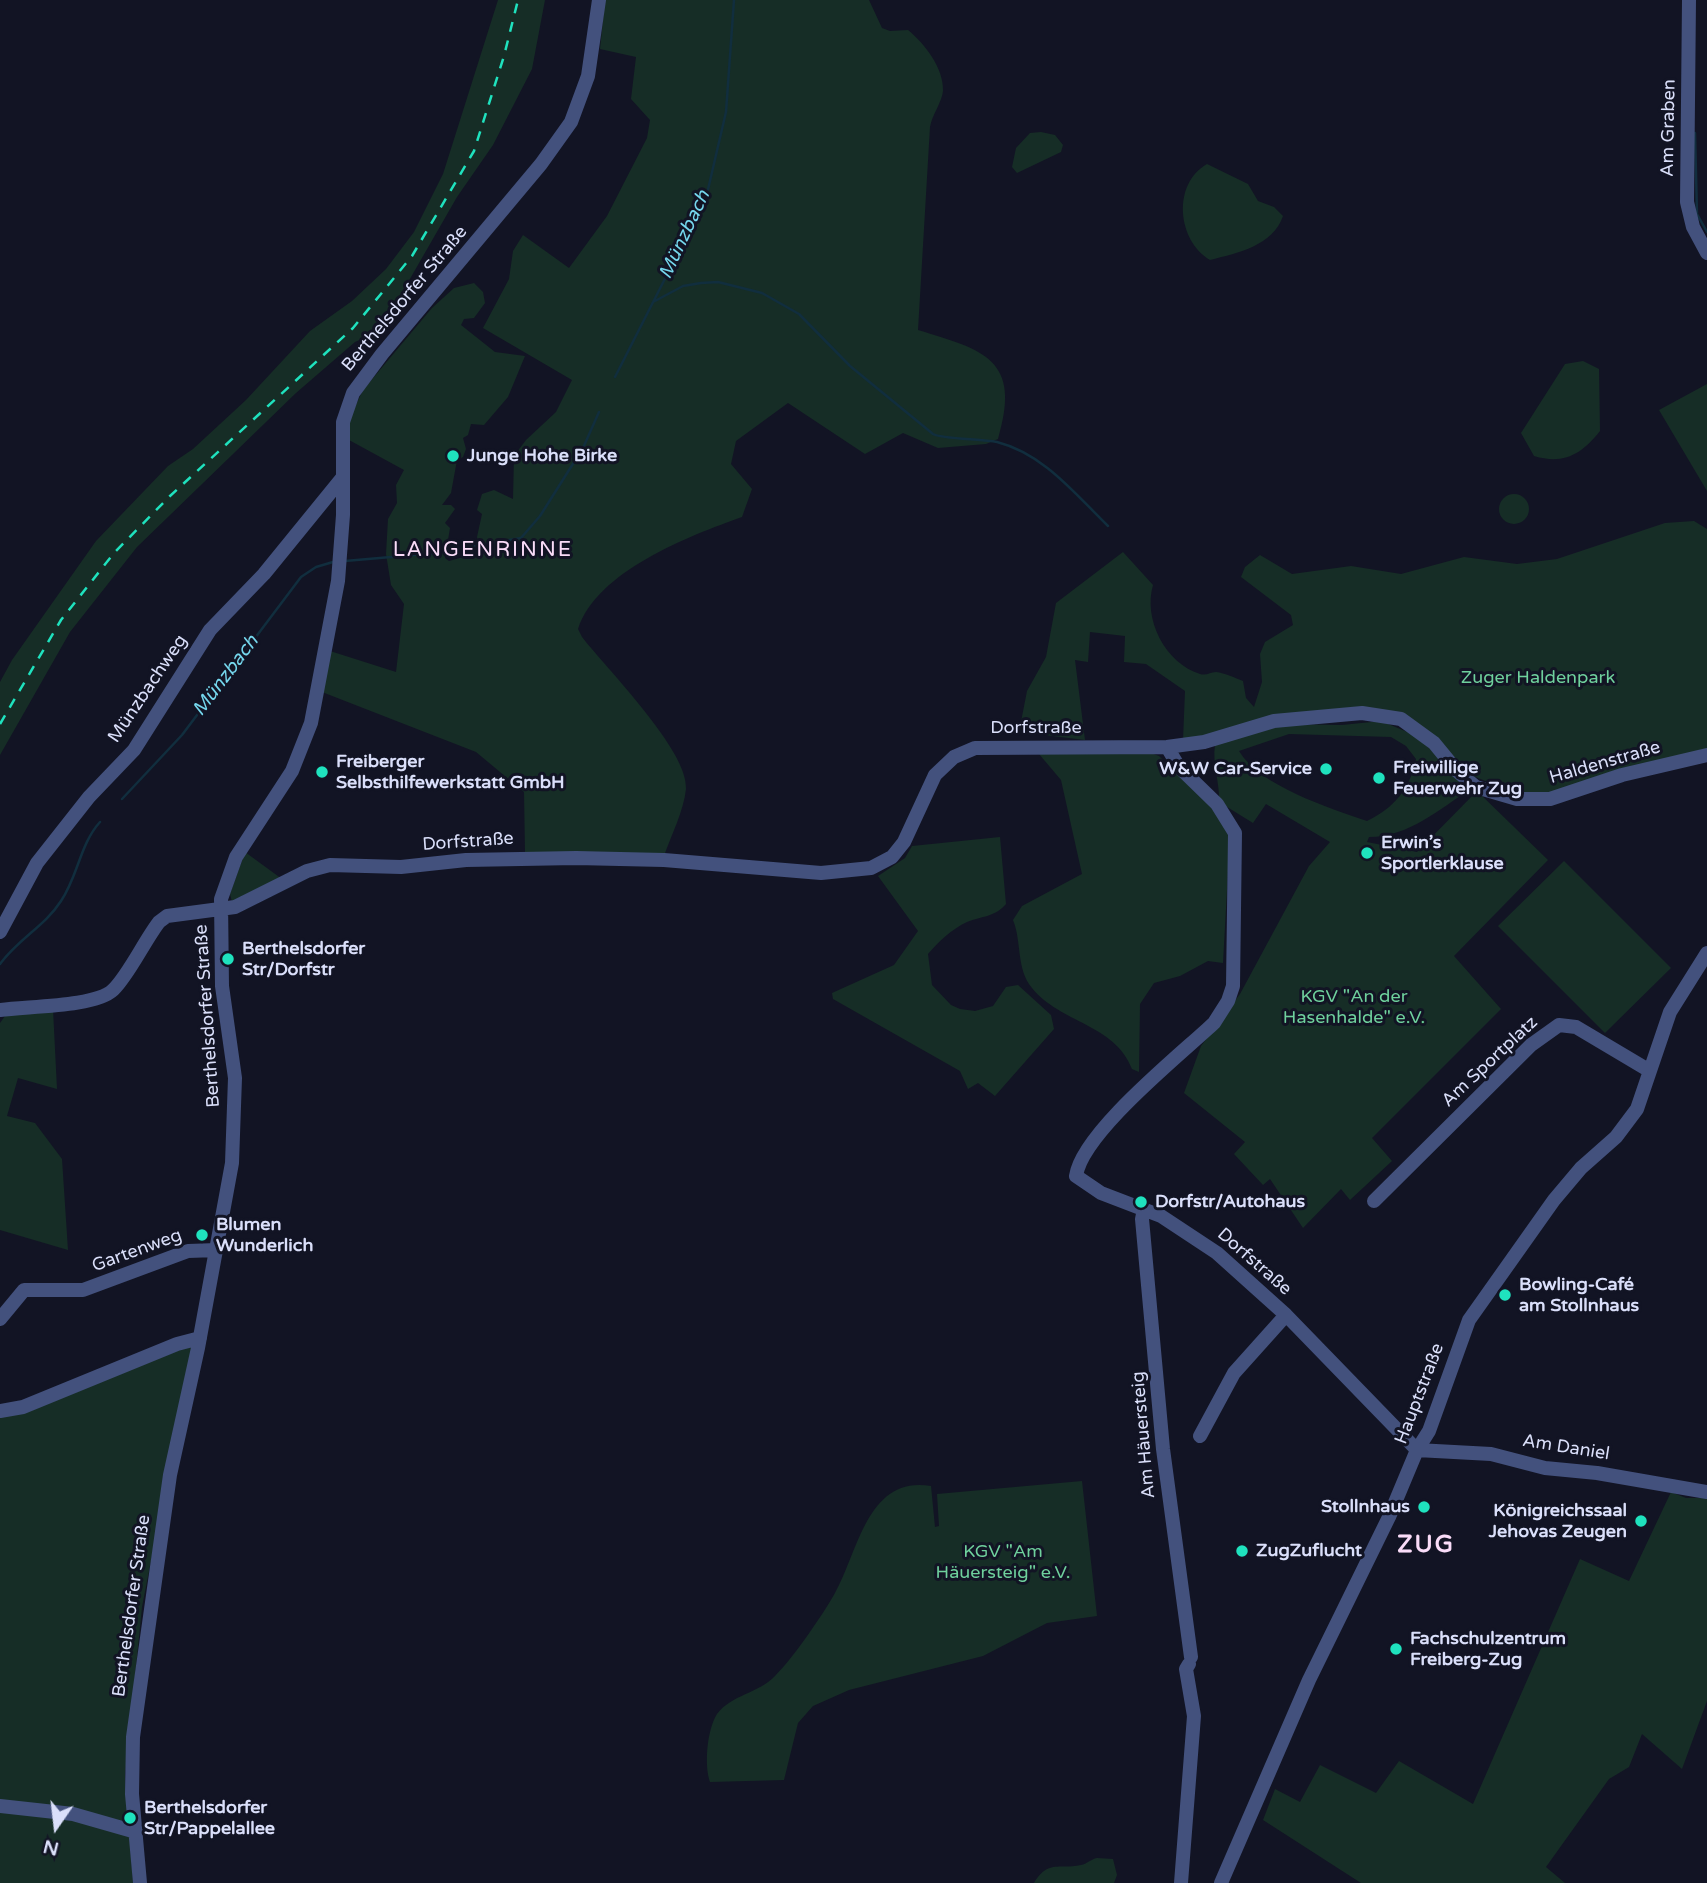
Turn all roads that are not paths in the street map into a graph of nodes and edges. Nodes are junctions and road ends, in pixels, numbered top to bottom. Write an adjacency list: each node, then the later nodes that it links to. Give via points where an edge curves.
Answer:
1 (599, 0): 4 (street, Berthelsdorfer Straße, via 594,49 579,107 541,164 360,382 342,422)
2 (1689, 0): 3 (street, Am Graben, via 1687,202 1692,227)
3 (1707, 253)
4 (343, 477): 7 (street, Berthelsdorfer Straße, via 338,581 311,723 292,771 236,857); 8 (street, Münzbachweg, via 264,574 210,630 134,750 89,797 37,863)
5 (1167, 747): 6 (street, Haldenstraße, via 1205,742 1274,721 1362,713 1401,719 1434,743 1476,787 1517,799 1550,800 1622,775); 7 (street, Dorfstraße, via 967,750 935,775 892,857 858,871 821,873 576,858 330,866 307,871 235,907); 13 (street, Dorfstraße, via 1179,767 1217,804 1235,833 1235,974 1228,1001 1214,1023 1098,1134 1081,1159 1076,1176 1088,1186)
6 (1707, 755)
7 (221, 909): 10 (street, Dorfstraße, via 177,913 159,922 106,995); 14 (street, Berthelsdorfer Straße, via 222,986 235,1078 232,1163)
8 (0, 932)
9 (1707, 953): 11 (street, Hauptstraße, via 1670,1012)
10 (2, 1010)
11 (1650, 1071): 12 (street, Am Sportplatz, via 1576,1027 1559,1025 1531,1045); 20 (street, Hauptstraße, via 1637,1109 1554,1200 1469,1320 1439,1408)
12 (1374, 1201)
13 (1144, 1209): 15 (street, Dorfstraße, via 1184,1229 1217,1253); 25 (street, Am Häuersteig, via 1163,1449 1194,1716)
14 (217, 1250): 16 (street, Gartenweg, via 188,1251 83,1290 24,1290); 17 (street, Berthelsdorfer Straße)
15 (1286, 1315): 19 (street, Dorfstraße, via 1234,1373); 20 (street, Dorfstraße)
16 (0, 1319)
17 (200, 1338): 18 (street, via 23,1407); 23 (street, Berthelsdorfer Straße, via 170,1475 133,1737)
18 (0, 1411)
19 (1200, 1437)
20 (1417, 1450): 21 (street, Am Daniel, via 1491,1454 1545,1468); 26 (street, Hauptstraße, via 1309,1680)
21 (1707, 1492)
22 (0, 1806): 23 (street, via 73,1814)
23 (136, 1832): 24 (street, Berthelsdorfer Straße)
24 (140, 1883)
25 (1181, 1883)
26 (1222, 1883)

